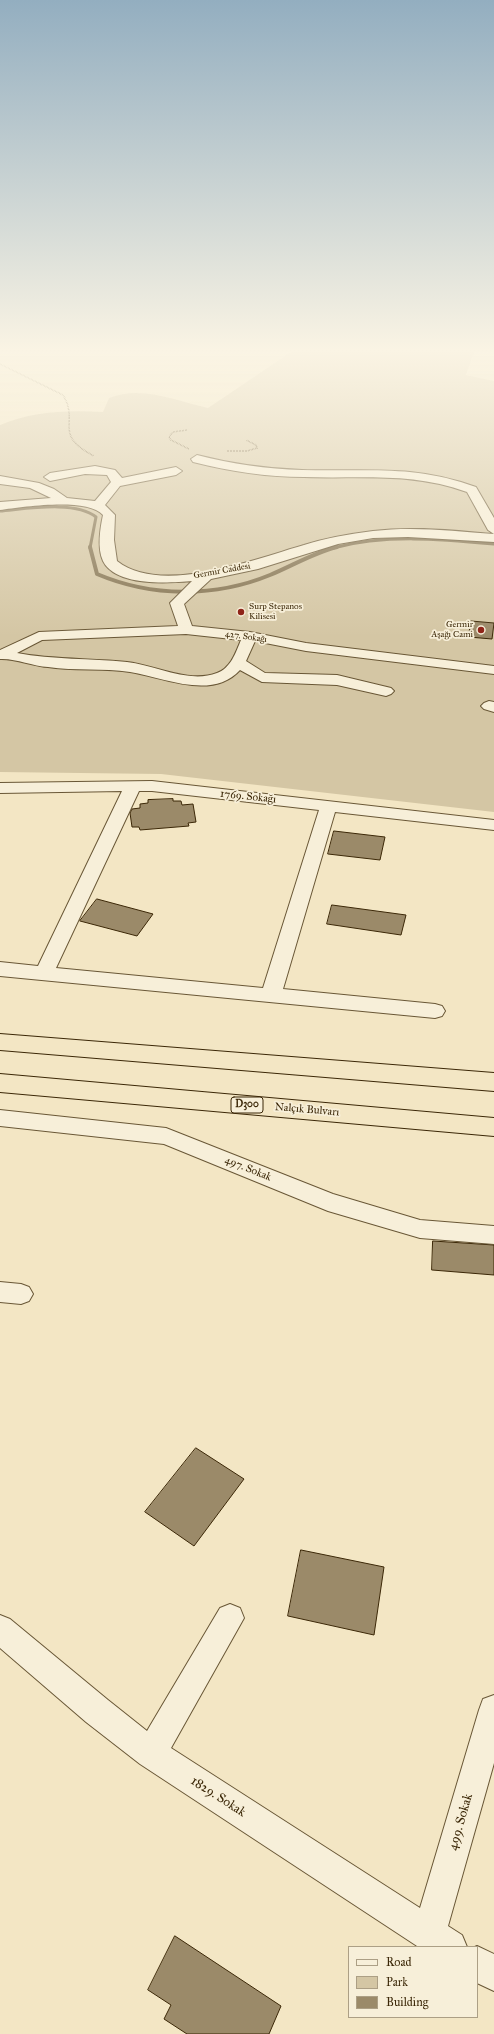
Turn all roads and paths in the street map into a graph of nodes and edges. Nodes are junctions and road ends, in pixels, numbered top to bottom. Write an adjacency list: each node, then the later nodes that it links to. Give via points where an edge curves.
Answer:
1 (77, 447): 8 (path, via 107,464)
2 (183, 447): 5 (path)
3 (256, 447): 4 (path, via 247,451)
4 (220, 450)
5 (196, 456): 13 (street, via 230,468 318,474 397,472 437,478 472,490)
6 (176, 471): 8 (street)
7 (50, 476): 8 (street, via 94,470 108,471)
8 (116, 479): 11 (street)
9 (0, 480): 10 (street, via 34,486 52,493)
10 (64, 502): 11 (street); 12 (street)
11 (98, 505): 15 (street, Germir Caddesi, via 106,510 109,516 109,559 121,571 143,578)
12 (0, 506)
13 (494, 530)
14 (494, 538): 15 (street, Germir Caddesi, via 432,532 371,535 321,545 248,567)
15 (207, 575): 16 (street, via 177,603)
16 (186, 630): 17 (street, 427. Sokağı); 18 (street, 427. Sokağı, via 40,636)
17 (250, 636): 19 (street); 20 (street, 427. Sokağı, via 306,647)
18 (1, 654): 19 (street, via 49,663 129,667 198,680 224,675)
19 (238, 663): 21 (street, via 262,677 337,680)
20 (494, 670)
21 (386, 691)
22 (133, 786): 23 (street, 1769. Sokağı); 24 (street, 1769. Sokağı); 27 (street)
23 (0, 788)
24 (329, 805): 25 (street, 1769. Sokağı); 28 (street)
25 (494, 825)
26 (0, 969): 27 (street)
27 (44, 973): 28 (street)
28 (271, 995): 29 (street)
29 (435, 1011)
30 (0, 1042): 31 (highway)
31 (494, 1082)
32 (0, 1083): 34 (highway, Nalçık Bulvarı / D300)
33 (0, 1118): 35 (street, 497. Sokak, via 166,1136 328,1202 420,1229)
34 (494, 1127)
35 (494, 1235)
36 (230, 1618): 39 (street)
37 (0, 1629): 39 (street, 1829. Sokak)
38 (494, 1710): 40 (street, 499. Sokak)
39 (151, 1753): 40 (street, 1829. Sokak)
40 (439, 1940)
41 (478, 1964): 42 (street)
42 (494, 1974)

